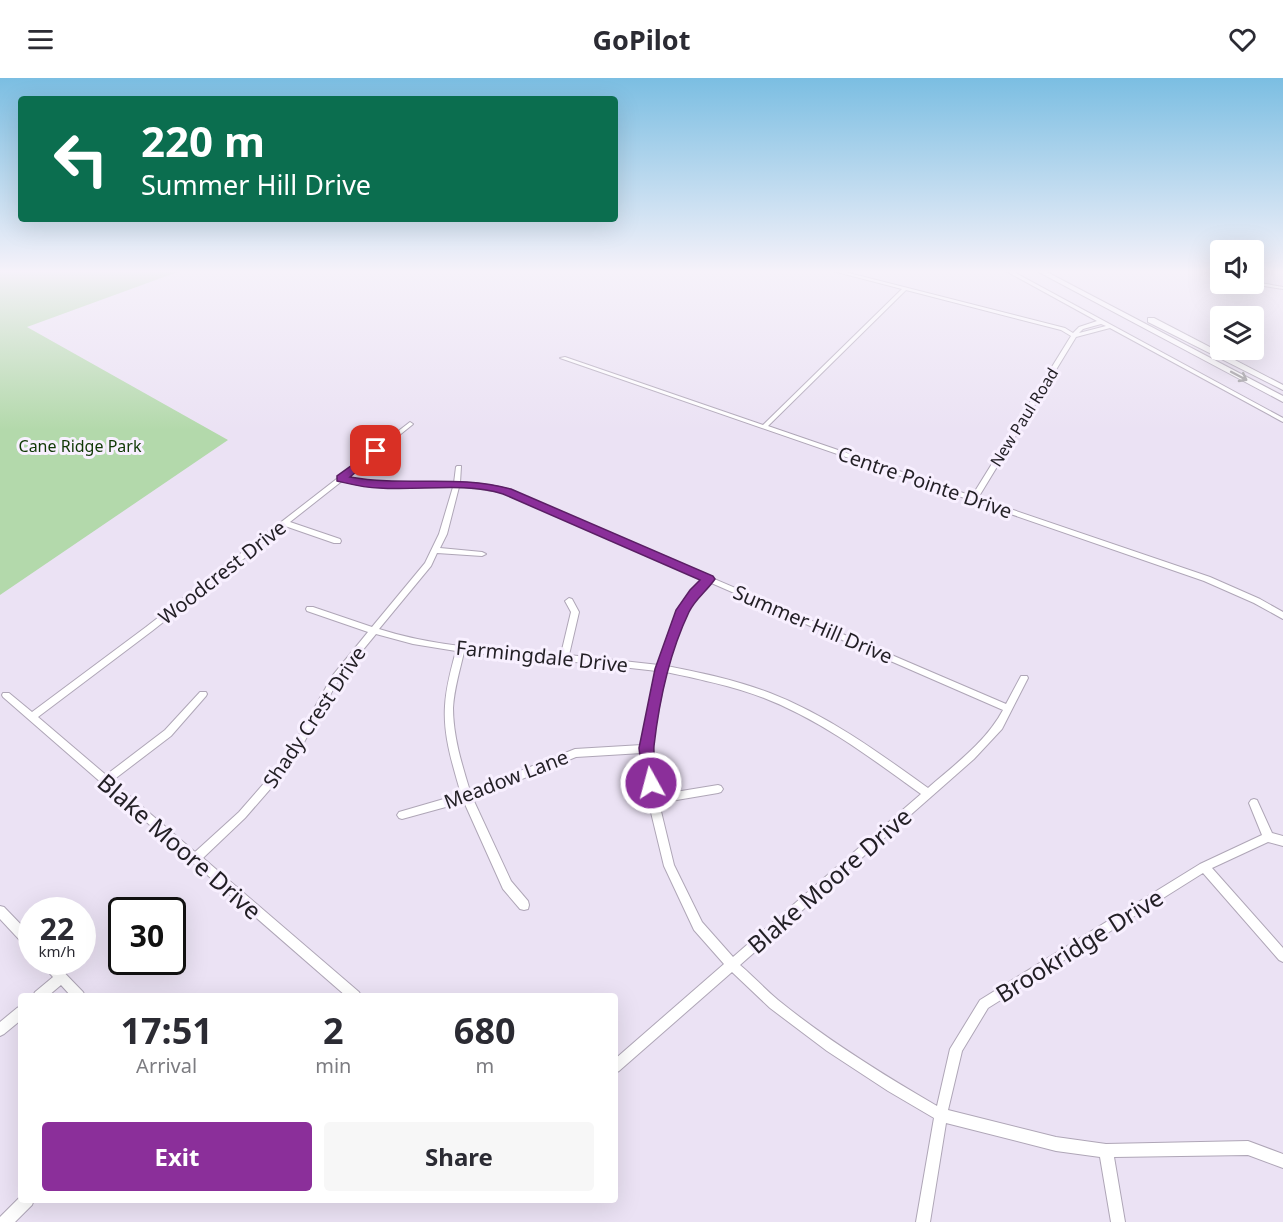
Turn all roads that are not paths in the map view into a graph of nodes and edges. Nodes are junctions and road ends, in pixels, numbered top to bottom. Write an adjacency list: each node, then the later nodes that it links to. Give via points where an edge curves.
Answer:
1 (870, 323): 16 (street)
2 (1042, 323): 9 (street)
3 (1096, 323): 9 (street, via 1081,328)
4 (1103, 323): 8 (street)
5 (1139, 323): 13 (highway, one-way to 13)
6 (1157, 323): 7 (highway)
7 (1160, 325): 11 (highway); 12 (highway)
8 (1110, 327): 9 (street); 14 (street)
9 (1074, 336): 20 (street, New Paul Road)
10 (563, 358): 16 (street, Centre Pointe Drive)
11 (1283, 380)
12 (1283, 388)
13 (1283, 399)
14 (1283, 420)
15 (410, 424): 18 (street, Woodcrest Drive)
16 (764, 427): 20 (street, Centre Pointe Drive)
17 (459, 467): 19 (street, Shady Crest Drive)
18 (341, 479): 19 (street, Summer Hill Drive, via 377,485); 21 (street, Woodcrest Drive)
19 (458, 484): 23 (street, Shady Crest Drive); 25 (street, Summer Hill Drive, via 507,492)
20 (974, 499): 28 (street, Centre Pointe Drive, via 1219,583)
21 (285, 523): 22 (street); 37 (street, Woodcrest Drive)
22 (337, 541)
23 (436, 550): 24 (street); 29 (street, Shady Crest Drive)
24 (482, 554)
25 (708, 579): 32 (street, via 683,610); 36 (street, Summer Hill Drive)
26 (569, 601): 31 (street, via 575,612)
27 (310, 609): 29 (street, Farmingdale Drive)
28 (1283, 616)
29 (375, 629): 30 (street, Farmingdale Drive, via 426,644); 48 (street, Shady Crest Drive, via 336,677 289,760 242,815)
30 (461, 649): 31 (street, Farmingdale Drive); 42 (street, via 449,708 451,736)
31 (565, 656): 32 (street, Farmingdale Drive)
32 (662, 669): 38 (street); 41 (street, Farmingdale Drive, via 717,679 776,700 853,739)
33 (1024, 678): 36 (street, Blake Moore Drive)
34 (203, 694): 39 (street, via 168,733)
35 (6, 695): 37 (street, Blake Moore Drive)
36 (1009, 709): 41 (street, Blake Moore Drive, via 992,734)
37 (31, 717): 39 (street, Blake Moore Drive)
38 (646, 748): 42 (street, Meadow Lane, via 575,753); 43 (street)
39 (105, 781): 48 (street, Blake Moore Drive)
40 (718, 789): 43 (street)
41 (927, 793): 54 (street, Blake Moore Drive)
42 (467, 797): 45 (street, Meadow Lane); 50 (street, via 507,885)
43 (653, 800): 54 (street, via 669,866 684,899 698,926)
44 (1254, 802): 46 (street)
45 (402, 815)
46 (1268, 837): 47 (street); 49 (street, Brookridge Drive)
47 (1283, 841)
48 (196, 858): 58 (street, Blake Moore Drive)
49 (1204, 867): 53 (street); 62 (street, Brookridge Drive, via 984,1004 956,1049)
50 (524, 905)
51 (0, 911): 52 (street)
52 (18, 930)
53 (1283, 956)
54 (732, 965): 61 (street, Blake Moore Drive); 62 (street, via 774,1004 831,1047)
55 (61, 977): 56 (street); 57 (street)
56 (42, 993)
57 (77, 993)
58 (352, 993)
59 (18, 1015): 60 (street)
60 (0, 1030)
61 (618, 1064)
62 (941, 1115): 63 (street, via 1056,1144); 67 (street, Brookridge Drive)
63 (1106, 1151): 64 (street, via 1248,1148); 68 (street)
64 (1283, 1161)
65 (24, 1203): 66 (street)
66 (5, 1222)
67 (923, 1222)
68 (1118, 1222)

